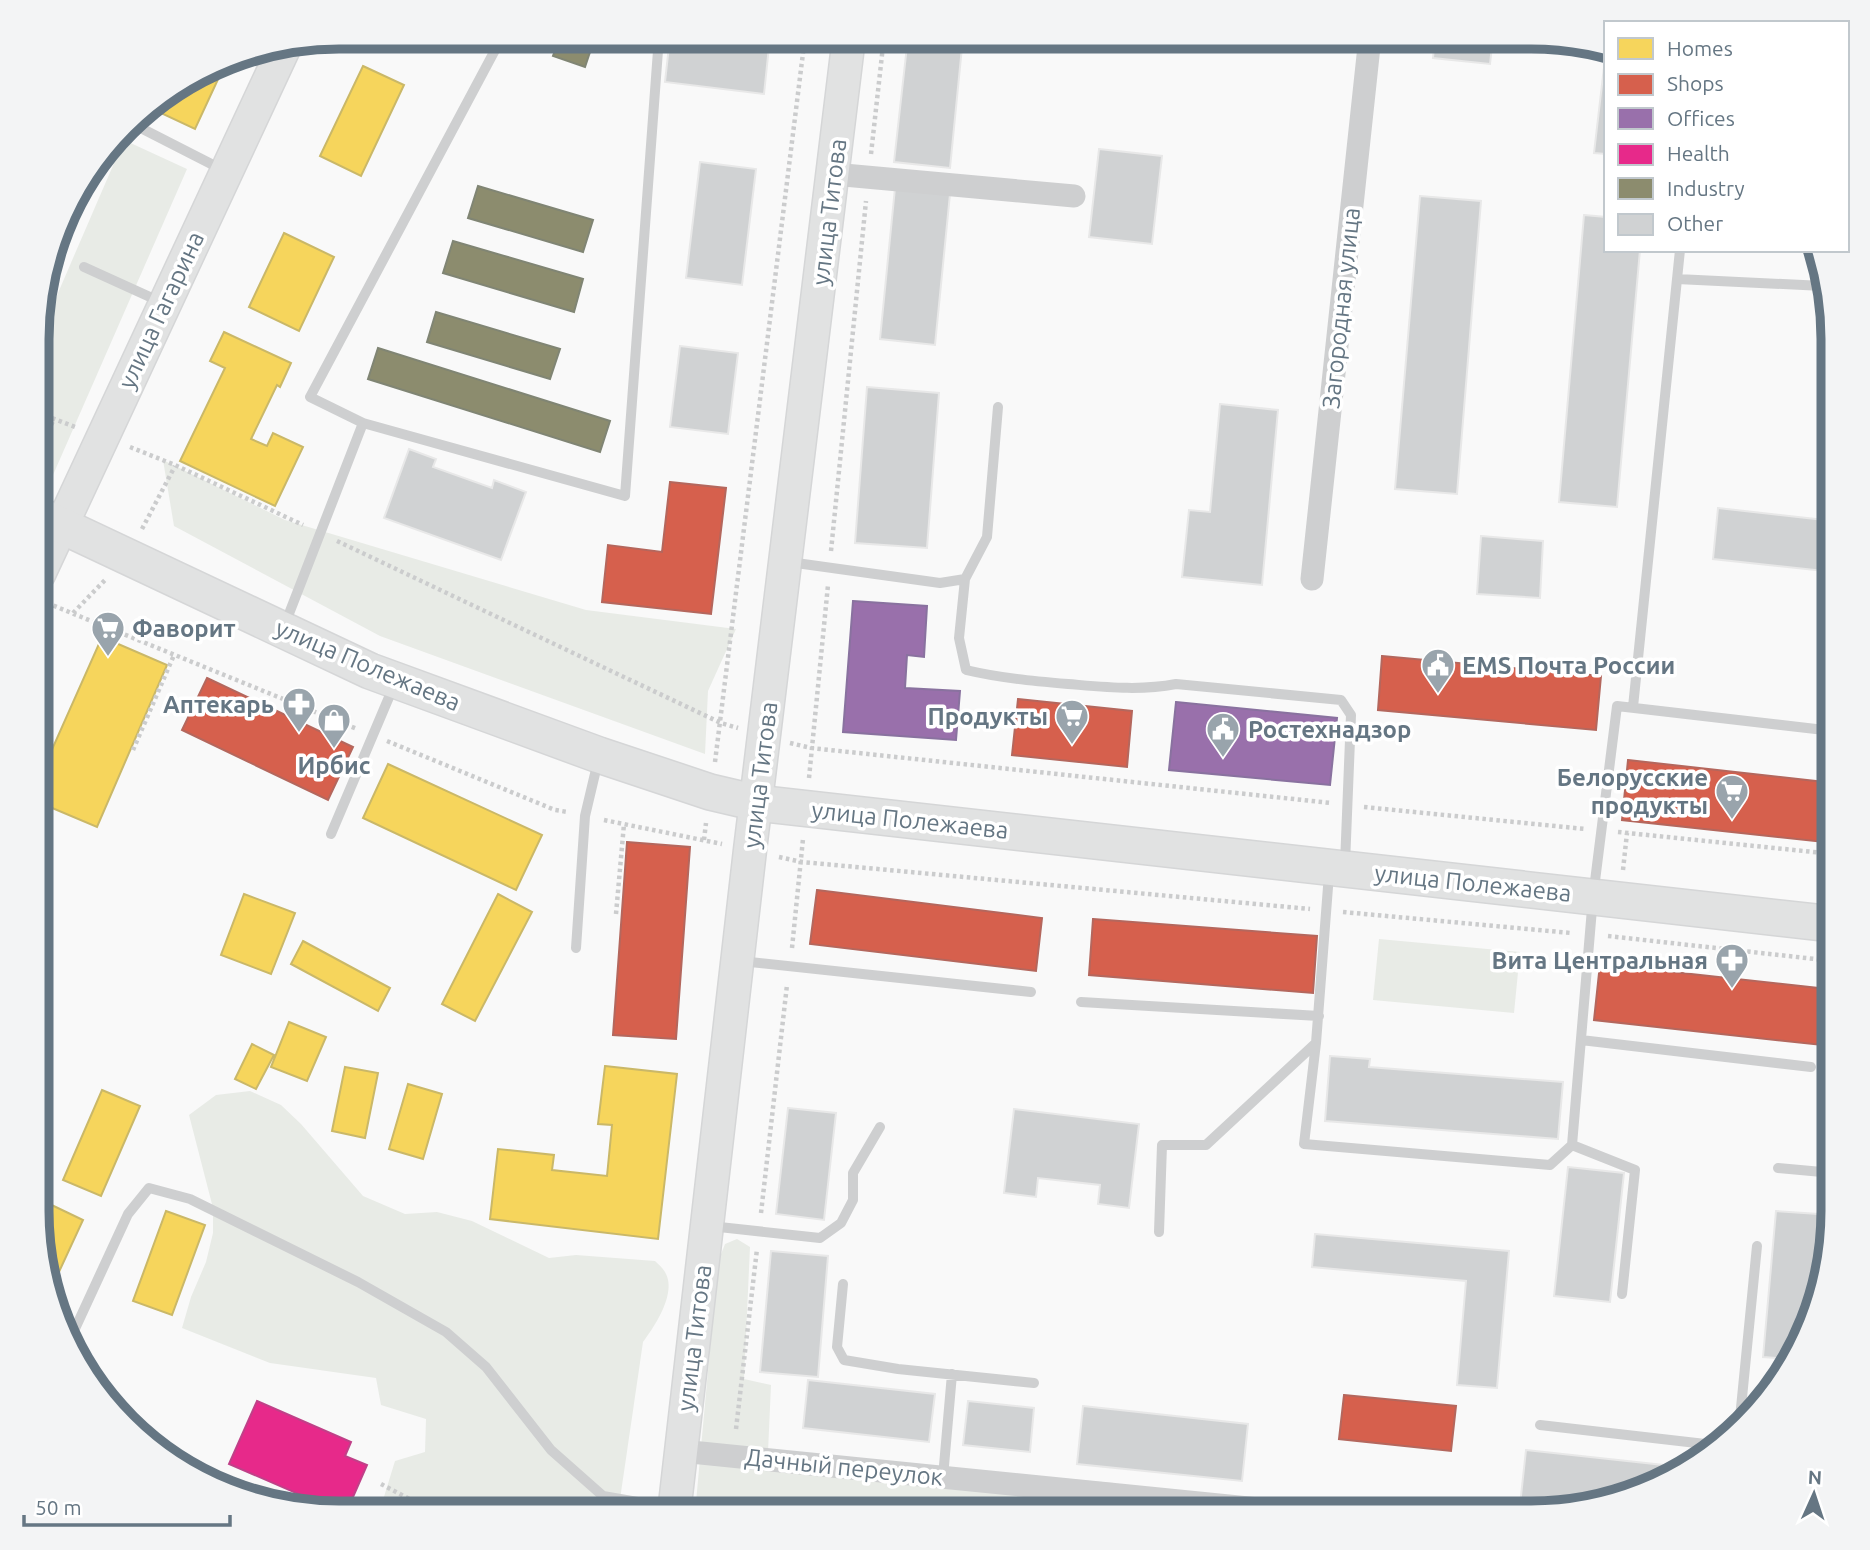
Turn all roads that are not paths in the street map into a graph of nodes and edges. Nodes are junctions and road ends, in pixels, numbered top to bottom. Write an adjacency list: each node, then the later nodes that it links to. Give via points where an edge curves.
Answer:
1 (496, 49): 16 (lane, via 310,397)
2 (658, 49): 16 (lane, via 625,496)
3 (848, 49): 8 (main road, улица Титова)
4 (1369, 49): 20 (street, Загородная улица)
5 (281, 56): 7 (main road, улица Гагарина)
6 (141, 128): 7 (lane)
7 (226, 171): 14 (main road, улица Гагарина)
8 (833, 174): 9 (street); 18 (main road, улица Титова)
9 (1074, 196)
10 (1680, 252): 12 (lane)
11 (84, 267): 14 (lane)
12 (1677, 279): 13 (lane); 23 (lane)
13 (1816, 286)
14 (164, 303): 17 (main road, улица Гагарина, via 102,436)
15 (998, 407): 19 (lane, via 987,537)
16 (363, 423): 21 (lane)
17 (50, 520): 21 (main road, улица Полежаева)
18 (786, 561): 19 (lane, via 940,583); 26 (main road, улица Титова)
19 (965, 579): 28 (lane, via 959,638 965,670 999,678 1119,689 1177,684 1341,700 1352,715 1348,805)
20 (1312, 579)
21 (283, 630): 22 (main road, улица Полежаева)
22 (396, 681): 25 (main road, улица Полежаева); 27 (lane)
23 (1633, 707): 24 (lane); 29 (lane, via 1617,706)
24 (1821, 730)
25 (599, 755): 26 (main road, улица Полежаева); 31 (lane, via 585,816)
26 (757, 803): 28 (main road, улица Полежаева); 32 (main road, улица Титова)
27 (331, 834)
28 (1337, 868): 29 (main road, улица Полежаева); 35 (lane)
29 (1593, 897): 30 (main road, улица Полежаева); 36 (lane)
30 (1821, 923)
31 (576, 948)
32 (738, 961): 33 (lane); 43 (main road, улица Титова)
33 (1031, 992)
34 (1081, 1002): 35 (lane)
35 (1319, 1016): 37 (lane)
36 (1581, 1040): 38 (lane); 40 (lane)
37 (1317, 1043): 40 (lane, via 1304,1144 1550,1165); 44 (lane, via 1206,1145 1162,1145)
38 (1811, 1067)
39 (880, 1127): 43 (lane, via 853,1173 853,1200 841,1223 820,1238)
40 (1573, 1145): 47 (lane, via 1635,1170)
41 (1778, 1168): 42 (lane)
42 (1821, 1172)
43 (707, 1226): 54 (main road, улица Титова)
44 (1159, 1232)
45 (1757, 1246): 51 (lane)
46 (843, 1284): 49 (lane, via 837,1347 844,1360)
47 (1622, 1294)
48 (75, 1330): 56 (lane, via 128,1214 149,1188 190,1199 358,1282 446,1332 486,1367 551,1450 603,1496)
49 (952, 1374): 50 (lane); 55 (lane)
50 (1034, 1383)
51 (1741, 1411)
52 (1540, 1425): 53 (lane)
53 (1703, 1444)
54 (681, 1451): 55 (street, Дачный переулок); 57 (main road, улица Титова)
55 (943, 1477): 58 (street, Дачный переулок)
56 (627, 1501)
57 (676, 1501)
58 (1180, 1501)

